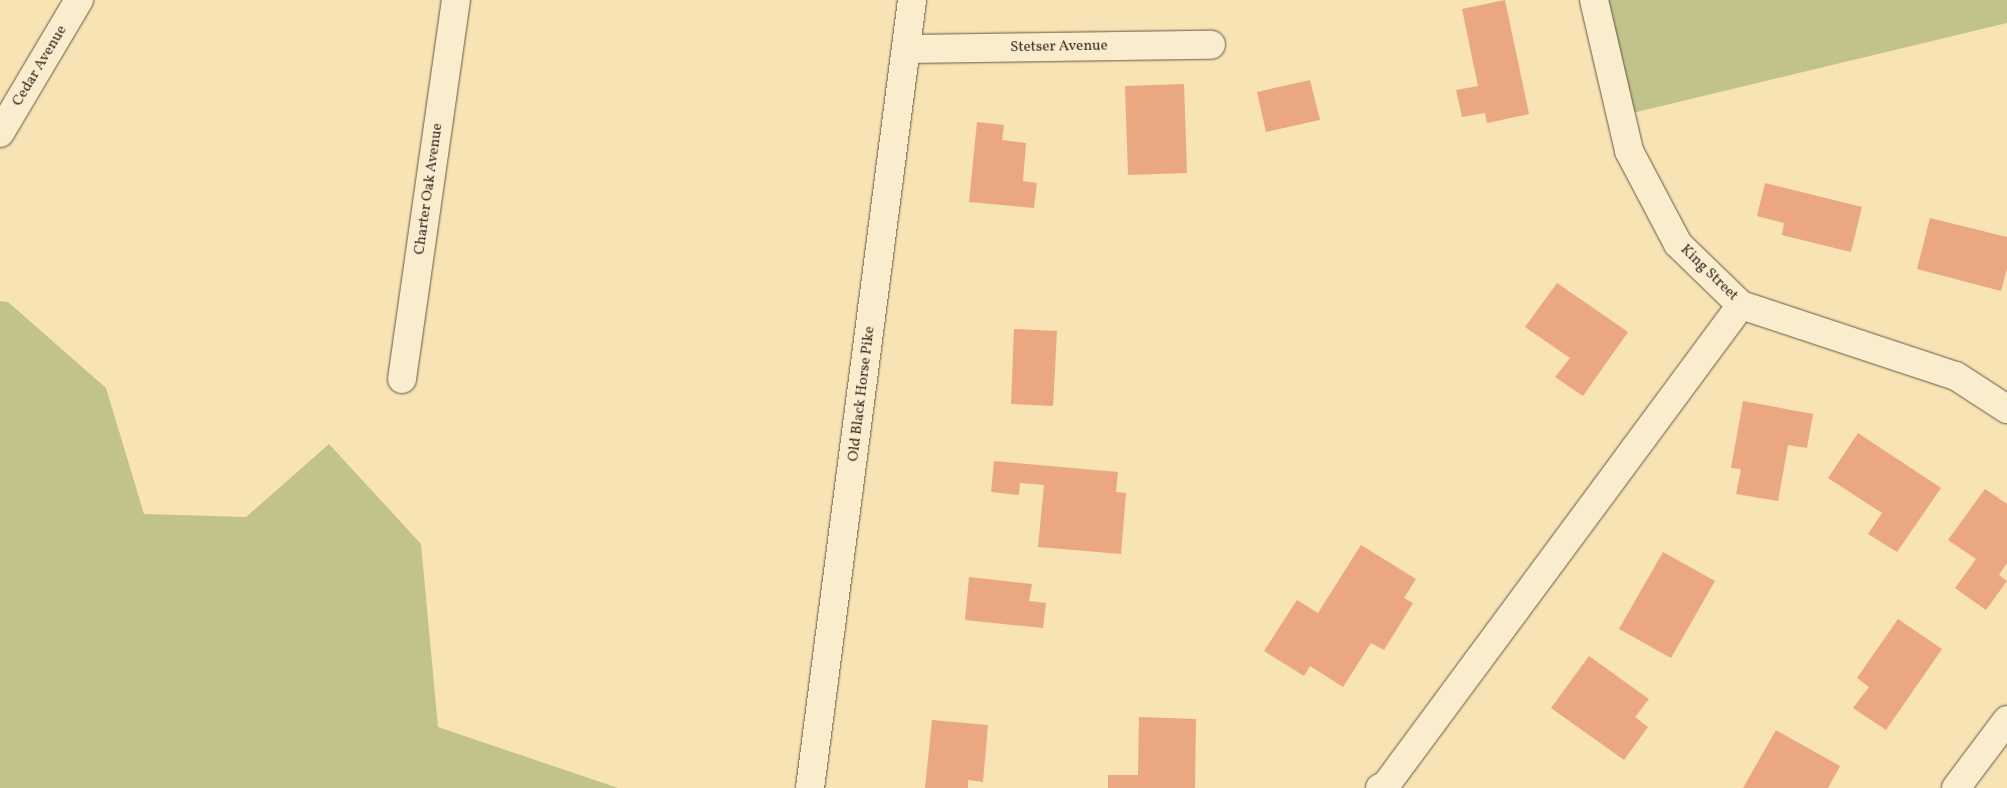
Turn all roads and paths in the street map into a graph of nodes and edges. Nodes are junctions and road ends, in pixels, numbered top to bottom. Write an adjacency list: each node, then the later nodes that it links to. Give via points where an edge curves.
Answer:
1 (79, 0): 7 (street, Cedar Avenue)
2 (456, 0): 9 (street, Charter Oak Avenue)
3 (912, 0): 6 (street, Old Black Horse Pike)
4 (1594, 0): 8 (street, King Street, via 1628,151 1678,244)
5 (1211, 45): 6 (street, Stetser Avenue)
6 (906, 50): 12 (street, Old Black Horse Pike)
7 (0, 133)
8 (1741, 305): 10 (street, King Street, via 1956,376); 13 (street, via 1386,785)
9 (402, 379)
10 (2007, 409)
11 (2007, 720): 14 (street)
12 (810, 788)
13 (1380, 788)
14 (1956, 788)

